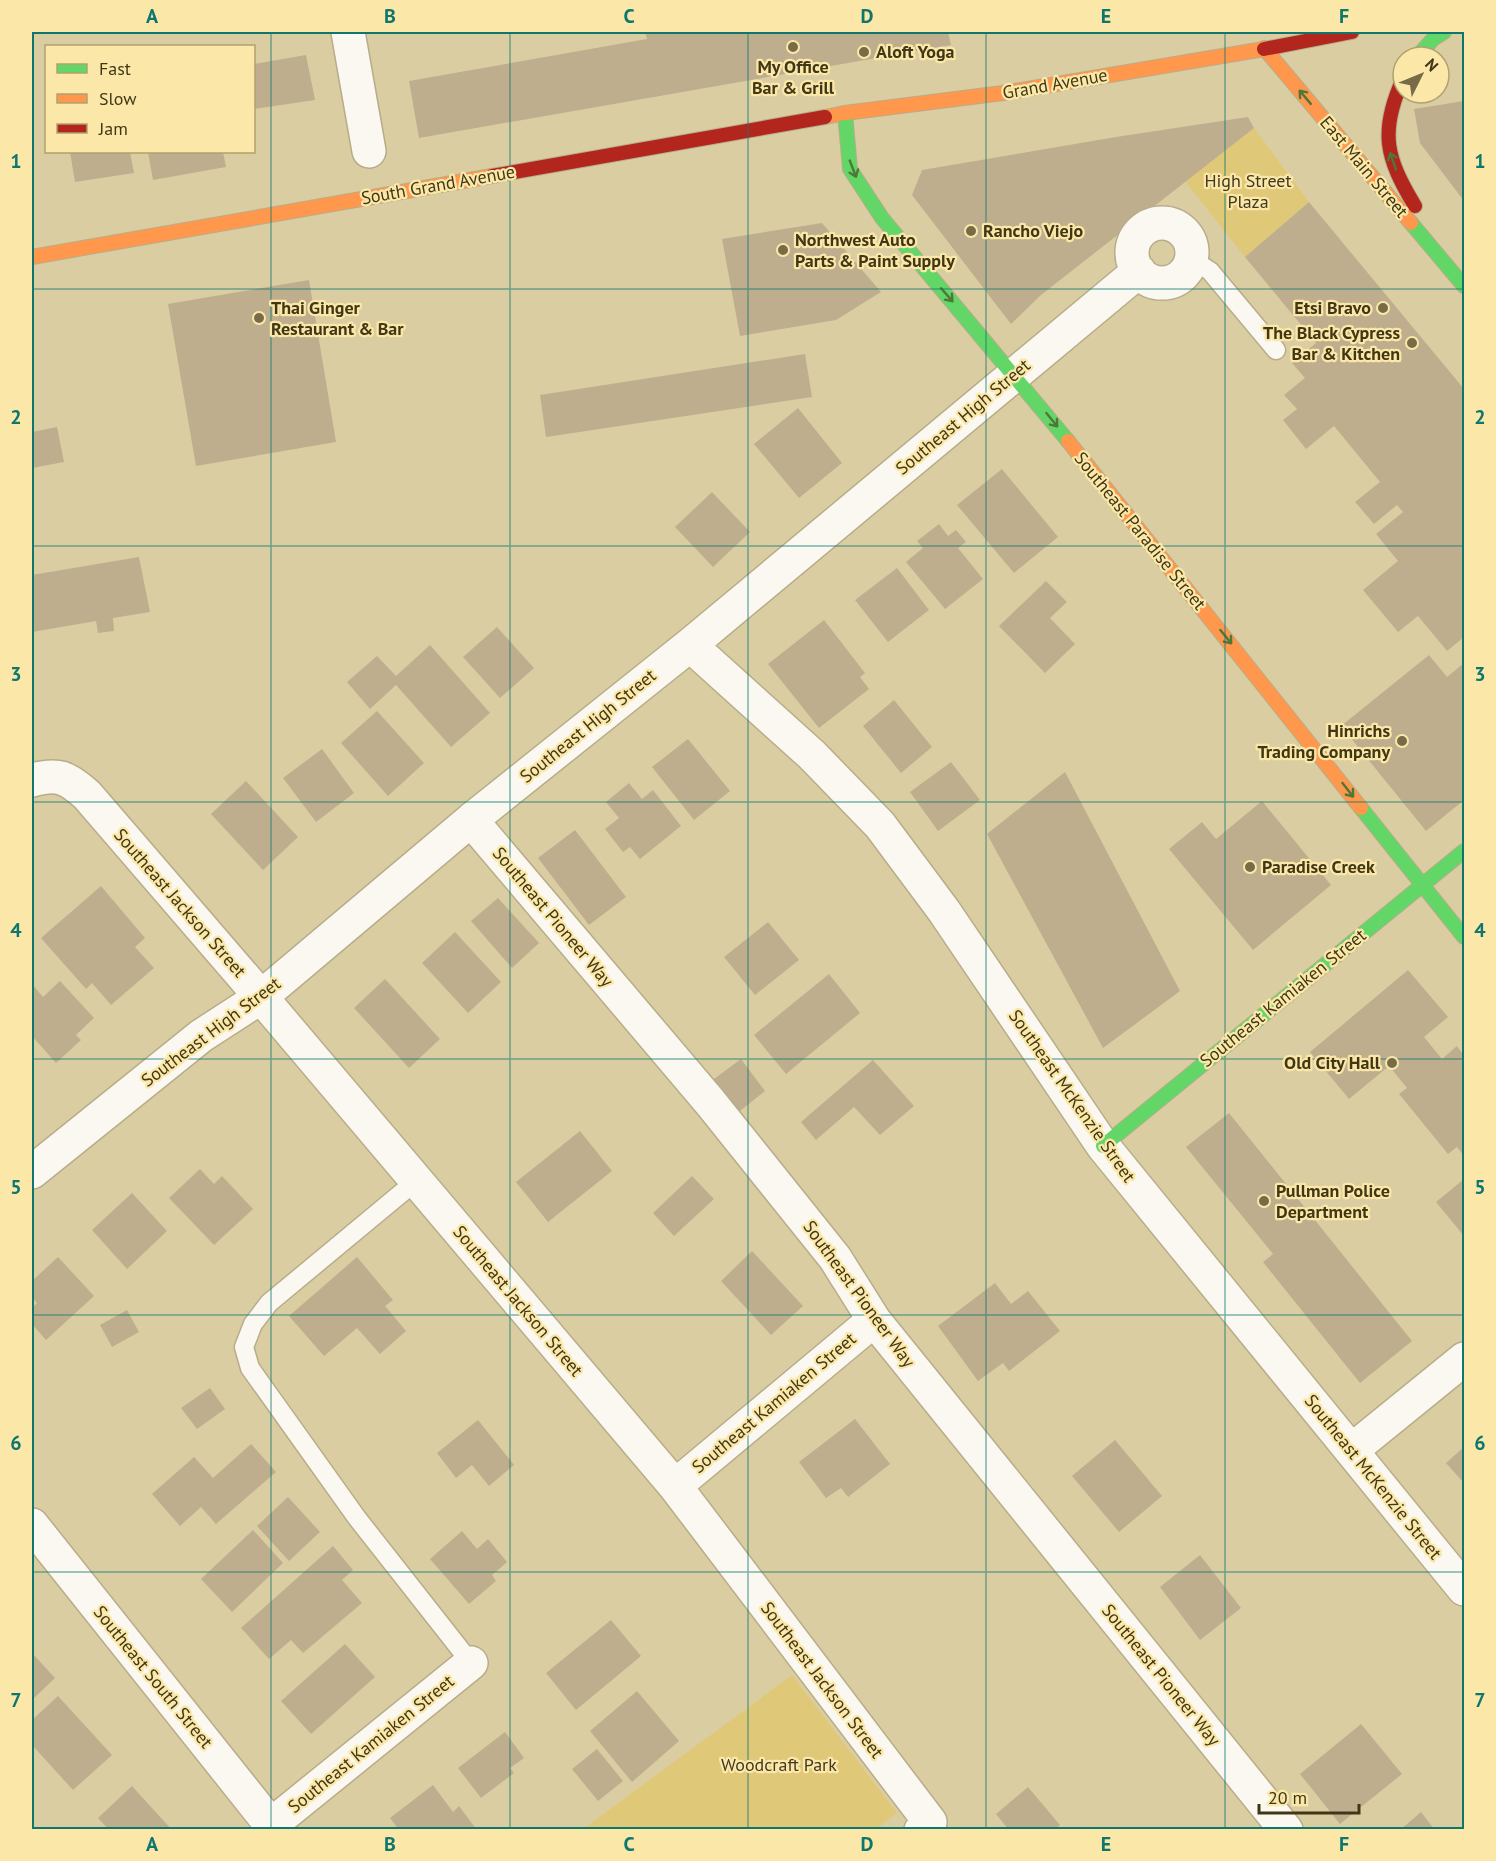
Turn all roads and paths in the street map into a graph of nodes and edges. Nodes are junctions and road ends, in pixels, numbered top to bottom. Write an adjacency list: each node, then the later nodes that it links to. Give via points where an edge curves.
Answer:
1 (348, 32): 9 (street)
2 (1257, 32): 6 (main road, East Main Street)
3 (1352, 32): 6 (main road, Grand Avenue)
4 (1444, 32): 5 (main road)
5 (1427, 45)
6 (1264, 48): 8 (main road, Grand Avenue, via 1003,93); 13 (main road, East Main Street, one-way to 6)
7 (1392, 105): 13 (main road, one-way to 7, via 1392,163 1387,119)
8 (845, 114): 10 (main road, South Grand Avenue); 15 (main road, Southeast Paradise Street, one-way to 15, via 850,169 882,218)
9 (369, 151)
10 (32, 257)
11 (1191, 259): 12 (street, via 1182,276 1173,281 1152,282); 12 (street, via 1192,249 1183,232 1175,226 1156,224 1147,227 1135,241 1133,260); 14 (lane, via 1210,271)
12 (1139, 271): 15 (street, Southeast High Street)
13 (1464, 285)
14 (1276, 350)
15 (1015, 374): 16 (street, Southeast High Street); 20 (main road, Southeast Paradise Street, one-way to 20)
16 (690, 645): 18 (street, Southeast High Street); 23 (street, Southeast McKenzie Street, via 812,755 880,825 944,911)
17 (32, 780): 22 (street, Southeast Jackson Street, via 46,776 69,780 87,795)
18 (471, 820): 22 (street, Southeast High Street); 26 (street, Southeast Pioneer Way, via 710,1102 835,1258)
19 (1464, 851): 20 (main road, Southeast Kamiaken Street)
20 (1423, 884): 21 (main road, Southeast Paradise Street); 23 (main road, Southeast Kamiaken Street)
21 (1464, 937)
22 (261, 997): 24 (street, Southeast High Street, via 201,1036); 25 (street, Southeast Jackson Street)
23 (1103, 1146): 28 (street, Southeast McKenzie Street)
24 (32, 1172)
25 (416, 1181): 29 (street, Southeast Jackson Street); 32 (lane, via 269,1303 253,1324 244,1347 250,1368 350,1509)
26 (874, 1320): 29 (street, Southeast Kamiaken Street); 35 (street, Southeast Pioneer Way)
27 (1464, 1359): 28 (street)
28 (1352, 1450): 31 (street, Southeast McKenzie Street)
29 (675, 1486): 33 (street, Southeast Jackson Street)
30 (32, 1526): 34 (street, Southeast South Street)
31 (1464, 1589)
32 (471, 1663): 34 (street, Southeast Kamiaken Street)
33 (926, 1826)
34 (273, 1827)
35 (1286, 1830)

